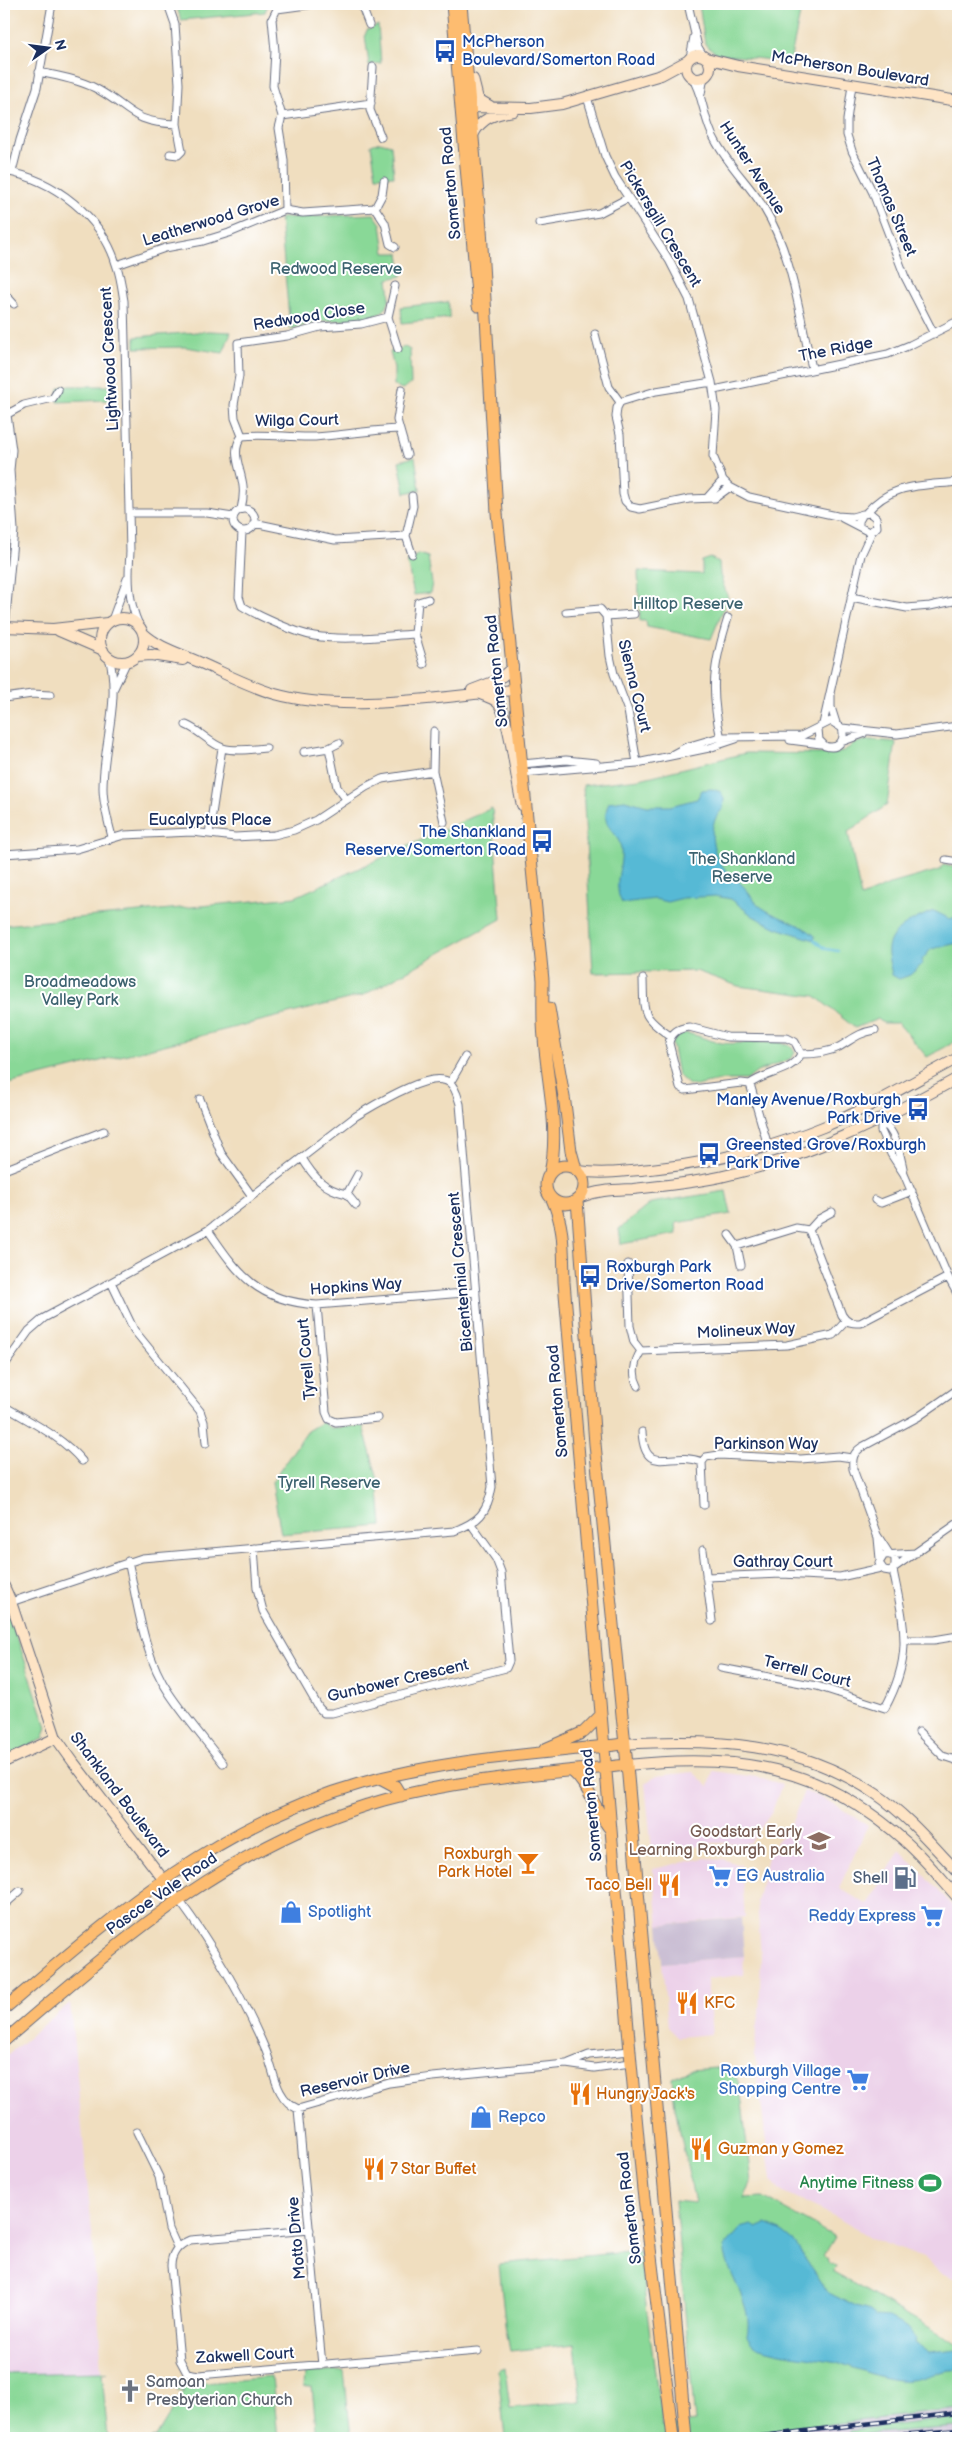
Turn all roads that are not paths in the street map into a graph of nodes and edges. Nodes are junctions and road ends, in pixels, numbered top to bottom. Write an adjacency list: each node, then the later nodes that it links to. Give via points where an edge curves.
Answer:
1 (52, 4): 14 (street)
2 (168, 4): 27 (street, via 175,24 179,64)
3 (314, 4): 26 (street, via 277,9 272,18 275,51 273,86)
4 (361, 4): 8 (street)
5 (452, 4): 24 (main road, Somerton Road)
6 (461, 4): 23 (street, via 475,94 482,104); 24 (main road, Somerton Road)
7 (688, 4): 9 (street)
8 (369, 25)
9 (694, 32): 10 (street); 11 (street)
10 (705, 58): 11 (street, via 696,55); 12 (street, McPherson Boulevard); 17 (street, via 709,64)
11 (689, 60): 15 (street); 16 (street, via 686,68)
12 (738, 66): 17 (street, McPherson Boulevard); 18 (street, McPherson Boulevard)
13 (374, 67): 22 (street)
14 (39, 72): 27 (street, via 95,88 139,118 155,124); 32 (street)
15 (661, 75): 16 (street); 19 (street)
16 (690, 75): 17 (street, via 698,78); 20 (street, Hunter Avenue)
17 (705, 75): 20 (street, Hunter Avenue)
18 (852, 85): 21 (street, McPherson Boulevard); 46 (street, Thomas Street, via 847,120 852,151 873,193 905,277)
19 (586, 97): 25 (street); 34 (street, Pickersgill Crescent, via 605,156)
20 (701, 99): 49 (street, Hunter Avenue, via 714,139 764,208 783,247)
21 (958, 101)
22 (371, 103): 26 (street); 29 (street, via 370,110)
23 (490, 106): 24 (street); 25 (street)
24 (466, 107): 28 (main road, Somerton Road); 48 (main road, Somerton Road, via 479,313)
25 (531, 108): 28 (street, via 492,115 477,126)
26 (282, 116): 36 (street, via 279,128 284,160)
27 (177, 124): 30 (street, via 182,151 178,155)
28 (473, 135): 48 (main road, Somerton Road)
29 (381, 137)
30 (170, 154)
31 (4, 171): 32 (street, Lightwood Crescent)
32 (12, 172): 39 (street, Lightwood Crescent, via 56,190 75,204 103,236)
33 (384, 181): 35 (street, via 382,195)
34 (628, 198): 37 (street, via 600,213); 50 (street, Pickersgill Crescent, via 669,260 689,299)
35 (374, 208): 36 (street, Leatherwood Grove, via 314,213); 38 (street, via 385,223 390,244)
36 (285, 210): 39 (street, Leatherwood Grove, via 228,233 165,248)
37 (539, 223)
38 (396, 248)
39 (117, 265): 66 (street, Lightwood Crescent, via 124,301)
40 (395, 286): 43 (street, Redwood Close)
41 (4, 293): 42 (street)
42 (14, 304)
43 (388, 316): 47 (street, Redwood Close); 57 (street, Redwood Close, via 361,324 320,327 287,336 238,343 239,376 234,405)
44 (958, 321): 46 (street, The Ridge)
45 (595, 334): 54 (street, via 609,387)
46 (934, 334): 49 (street, The Ridge, via 888,354)
47 (398, 349)
48 (487, 360): 96 (main road, Somerton Road, via 497,513)
49 (812, 368): 53 (street, The Ridge)
50 (712, 382): 53 (street, Pickersgill Crescent); 54 (street)
51 (402, 388): 56 (street)
52 (58, 390): 55 (street, via 53,398 24,406)
53 (714, 390): 59 (street, Pickersgill Crescent, via 713,456)
54 (620, 402): 64 (street, via 616,417 625,501 640,509)
55 (5, 416): 87 (street, via 12,450 14,530)
56 (399, 429): 57 (street, Wilga Court, via 312,437 281,434); 58 (street)
57 (242, 436): 65 (street, Wilga Court, via 236,443 244,497)
58 (407, 455)
59 (723, 480): 61 (street, Pickersgill Crescent); 64 (street)
60 (958, 482): 62 (street)
61 (730, 487): 64 (street, via 715,498); 68 (street, Pickersgill Crescent, via 750,497)
62 (888, 493): 67 (street); 70 (street, via 878,507)
63 (412, 496): 75 (street)
64 (707, 498)
65 (241, 509): 69 (street); 71 (street, via 251,512)
66 (129, 513): 69 (street, via 207,513); 78 (street, Lightwood Crescent)
67 (865, 514): 68 (street, Pickersgill Crescent); 70 (street, via 870,513); 72 (street, via 859,521)
68 (837, 516): 72 (street, Pickersgill Crescent)
69 (233, 517): 73 (street, via 236,528)
70 (876, 518): 74 (street, via 876,527)
71 (254, 523): 73 (street, via 250,529); 75 (street, via 335,540)
72 (860, 527): 74 (street, via 866,532); 77 (street)
73 (242, 531): 90 (street, via 239,598 248,610 312,636)
74 (872, 531): 77 (street)
75 (406, 536): 76 (street)
76 (412, 554)
77 (861, 555): 79 (street)
78 (128, 576): 86 (street, Lightwood Crescent); 89 (street, Lightwood Crescent, via 131,605)
79 (851, 597): 81 (street, via 907,608); 97 (street)
80 (428, 599): 90 (street, via 418,602)
81 (958, 600)
82 (566, 612): 84 (street, Sienna Court, via 600,609)
83 (634, 614): 84 (street, Sienna Court)
84 (606, 616): 119 (street, Sienna Court, via 610,656 628,711)
85 (728, 618): 111 (street, via 716,656 713,679)
86 (110, 621): 88 (street); 89 (street, via 126,618); 91 (street, via 100,636)
87 (4, 627): 88 (street)
88 (54, 629): 91 (street)
89 (141, 630): 92 (street, via 143,646); 94 (street, via 150,639)
90 (415, 634): 95 (street)
91 (106, 653): 93 (street, via 114,660); 99 (street)
92 (137, 656): 93 (street); 94 (street, via 170,657)
93 (127, 661): 99 (street)
94 (202, 663): 102 (street, via 252,686 301,700 351,704)
95 (424, 664)
96 (513, 667): 98 (main road, Somerton Road); 102 (street, via 498,680)
97 (831, 687): 105 (street, via 831,707); 107 (street)
98 (515, 690): 100 (street); 120 (main road, Somerton Road)
99 (114, 691): 126 (street, via 103,788)
100 (476, 693): 102 (street); 124 (street, via 496,701 507,722 514,773)
101 (50, 695): 103 (street)
102 (454, 695)
103 (4, 698)
104 (186, 725): 115 (street, via 197,729)
105 (839, 726): 107 (street, via 831,722); 109 (street); 112 (street, via 843,737)
106 (958, 726): 109 (street, via 897,734)
107 (820, 727): 110 (street, via 801,736); 114 (street, via 817,736)
108 (434, 731): 121 (street)
109 (870, 732): 112 (street)
110 (782, 738): 111 (street); 114 (street)
111 (721, 741): 119 (street, via 699,743)
112 (841, 742): 114 (street, via 829,748)
113 (339, 743): 117 (street)
114 (821, 744)
115 (222, 748): 116 (street); 125 (street)
116 (266, 748)
117 (329, 748): 118 (street); 122 (street, via 337,787)
118 (304, 752)
119 (637, 763): 120 (street)
120 (522, 768): 124 (main road, Somerton Road)
121 (433, 771): 122 (street, Eucalyptus Place, via 382,779); 123 (street)
122 (346, 799): 125 (street, Eucalyptus Place, via 316,820 294,830 255,837)
123 (444, 822)
124 (528, 828): 131 (main road, Somerton Road)
125 (209, 834): 126 (street, Eucalyptus Place, via 192,832)
126 (112, 837): 127 (street, Eucalyptus Place, via 77,849)
127 (4, 854)
128 (946, 860): 129 (street)
129 (958, 862)
130 (643, 979): 133 (street, via 647,1017)
131 (543, 980): 148 (main road, Somerton Road, via 565,1102 570,1151); 149 (main road, Somerton Road, via 544,1036 554,1132)
132 (875, 1030): 134 (street, via 859,1034 826,1052)
133 (670, 1036): 134 (street, via 690,1027 727,1037 780,1037 795,1042); 139 (street, via 669,1049 680,1087 691,1090)
134 (800, 1054): 139 (street, via 794,1064 759,1077)
135 (465, 1057): 138 (street)
136 (955, 1059): 141 (street)
137 (958, 1078): 142 (street, via 892,1114)
138 (450, 1083): 145 (street, via 429,1080 397,1093 356,1116); 167 (street, Bicentennial Crescent, via 460,1104)
139 (750, 1084): 144 (street)
140 (200, 1099): 153 (street, via 221,1153)
141 (874, 1104): 142 (street); 144 (street, via 824,1127)
142 (884, 1126): 146 (street, via 869,1126); 151 (street, via 891,1154)
143 (104, 1131): 147 (street)
144 (768, 1146): 146 (street); 148 (street, via 675,1166 600,1173)
145 (302, 1158): 152 (street, via 313,1177 323,1185); 153 (street)
146 (774, 1164): 154 (street, via 720,1177 595,1192)
147 (4, 1170)
148 (577, 1170): 149 (main road, via 565,1166); 154 (main road, via 584,1186)
149 (550, 1173): 155 (main road, via 546,1184)
150 (358, 1174): 152 (street)
151 (912, 1191): 156 (street, via 881,1203); 165 (street)
152 (347, 1194): 157 (street)
153 (252, 1196): 159 (street)
154 (579, 1198): 155 (main road, via 561,1204); 208 (main road, Somerton Road, via 599,1492)
155 (552, 1199): 205 (main road, Somerton Road, via 562,1231)
156 (875, 1200)
157 (356, 1205)
158 (832, 1212): 160 (street)
159 (208, 1230): 166 (street); 169 (street, Hopkins Way, via 235,1269 251,1284 295,1304)
160 (809, 1230): 162 (street, via 796,1228); 170 (street)
161 (730, 1235): 162 (street)
162 (737, 1246): 164 (street)
163 (628, 1264): 172 (street, via 630,1326 634,1342)
164 (741, 1265)
165 (948, 1277): 168 (street); 170 (street, via 860,1323)
166 (111, 1282): 173 (street, via 44,1318); 180 (street, via 134,1330 200,1411)
167 (476, 1292): 169 (street, Hopkins Way); 186 (street, Bicentennial Crescent, via 492,1487 490,1504)
168 (958, 1294)
169 (317, 1305): 178 (street, Tyrell Court, via 329,1419 336,1422)
170 (846, 1321): 172 (street, Molineux Way, via 833,1335 787,1345)
171 (4, 1348): 173 (street)
172 (641, 1351): 175 (street, via 634,1367)
173 (11, 1353): 174 (street)
174 (4, 1366)
175 (638, 1386)
176 (958, 1389): 181 (street, via 918,1417 862,1447)
177 (4, 1406): 182 (street, via 64,1442)
178 (378, 1418)
179 (642, 1432): 183 (street, Parkinson Way, via 645,1454 650,1458 684,1458)
180 (206, 1443)
181 (852, 1458): 183 (street, Parkinson Way, via 719,1455 706,1457); 187 (street)
182 (82, 1461)
183 (702, 1462): 184 (street)
184 (704, 1505)
185 (958, 1523): 190 (street)
186 (471, 1524): 188 (street, Bicentennial Crescent, via 454,1531); 188 (street, Gunbower Crescent, via 496,1559 501,1572 509,1661 506,1668 332,1713 324,1713 319,1708 263,1610 257,1588)
187 (877, 1535): 191 (street); 192 (street)
188 (254, 1548): 193 (street, Bicentennial Crescent)
189 (703, 1550): 197 (street)
190 (916, 1552): 191 (street); 195 (street)
191 (891, 1555): 192 (street); 195 (street, via 895,1558)
192 (880, 1559): 194 (street); 196 (street, Gathray Court)
193 (128, 1561): 200 (street, Bicentennial Crescent); 213 (street, via 148,1648 157,1671 168,1692)
194 (882, 1569): 195 (street); 196 (street, Gathray Court); 199 (street)
195 (894, 1569): 199 (street)
196 (859, 1572): 197 (street, Gathray Court, via 840,1577 791,1574)
197 (706, 1576): 201 (street)
198 (4, 1586): 200 (street, Shankland Boulevard)
199 (898, 1592): 203 (street)
200 (11, 1602): 207 (street, Shankland Boulevard)
201 (712, 1621)
202 (958, 1636): 203 (street)
203 (905, 1640): 204 (street, Terrell Court, via 901,1668 885,1708 817,1686)
204 (720, 1668)
205 (601, 1715): 209 (main road, Somerton Road); 210 (main road, via 584,1732)
206 (919, 1732): 211 (street, via 943,1756)
207 (56, 1738): 212 (street); 221 (street, Shankland Boulevard)
208 (624, 1744): 209 (main road, Pascoe Vale Road); 214 (main road, Somerton Road); 220 (street, via 719,1741 763,1747 834,1770 876,1794 910,1822)
209 (603, 1746): 210 (main road, Pascoe Vale Road); 215 (main road, Somerton Road)
210 (531, 1754): 217 (main road, Pascoe Vale Road, via 468,1761)
211 (958, 1761)
212 (4, 1762)
213 (224, 1763)
214 (627, 1765): 215 (main road, Pascoe Vale Road); 224 (street, via 719,1760 756,1764 831,1789 871,1813 907,1843); 228 (main road, Somerton Road)
215 (606, 1768): 216 (main road, Pascoe Vale Road); 219 (main road, Somerton Road)
216 (572, 1771): 218 (main road, Pascoe Vale Road, via 458,1783); 219 (main road, via 586,1786 603,1821)
217 (380, 1778): 218 (main road, via 395,1786); 221 (main road, Pascoe Vale Road, via 278,1814 214,1847)
218 (401, 1796): 223 (main road, Pascoe Vale Road, via 328,1819 280,1840)
219 (611, 1830): 229 (main road, Somerton Road)
220 (958, 1872)
221 (163, 1879): 223 (street, Reservoir Drive); 226 (main road, Pascoe Vale Road, via 110,1919)
222 (28, 1894): 225 (street, via 19,1888)
223 (178, 1898): 227 (main road, Pascoe Vale Road, via 136,1929); 233 (street, Reservoir Drive, via 246,2009 266,2051 282,2097)
224 (958, 1898)
225 (4, 1905)
226 (4, 2009)
227 (4, 2040)
228 (651, 2049): 229 (main road); 230 (main road, Somerton Road)
229 (630, 2051): 231 (main road, Somerton Road); 232 (street, Reservoir Drive, via 589,2055)
230 (653, 2062): 231 (main road); 240 (main road, Somerton Road)
231 (631, 2063): 232 (street, Reservoir Drive, via 594,2068); 239 (main road, Somerton Road)
232 (566, 2064): 233 (street, Reservoir Drive, via 389,2083)
233 (298, 2109): 235 (street, Motto Drive)
234 (137, 2132): 236 (street, via 159,2176 169,2229)
235 (310, 2230): 236 (street, via 190,2240); 238 (street, Motto Drive)
236 (177, 2247): 238 (street, Zakwell Court, via 171,2266 180,2360 187,2373 199,2375)
237 (478, 2351): 238 (street, Zakwell Court)
238 (322, 2364)
239 (673, 2438)
240 (686, 2438)

